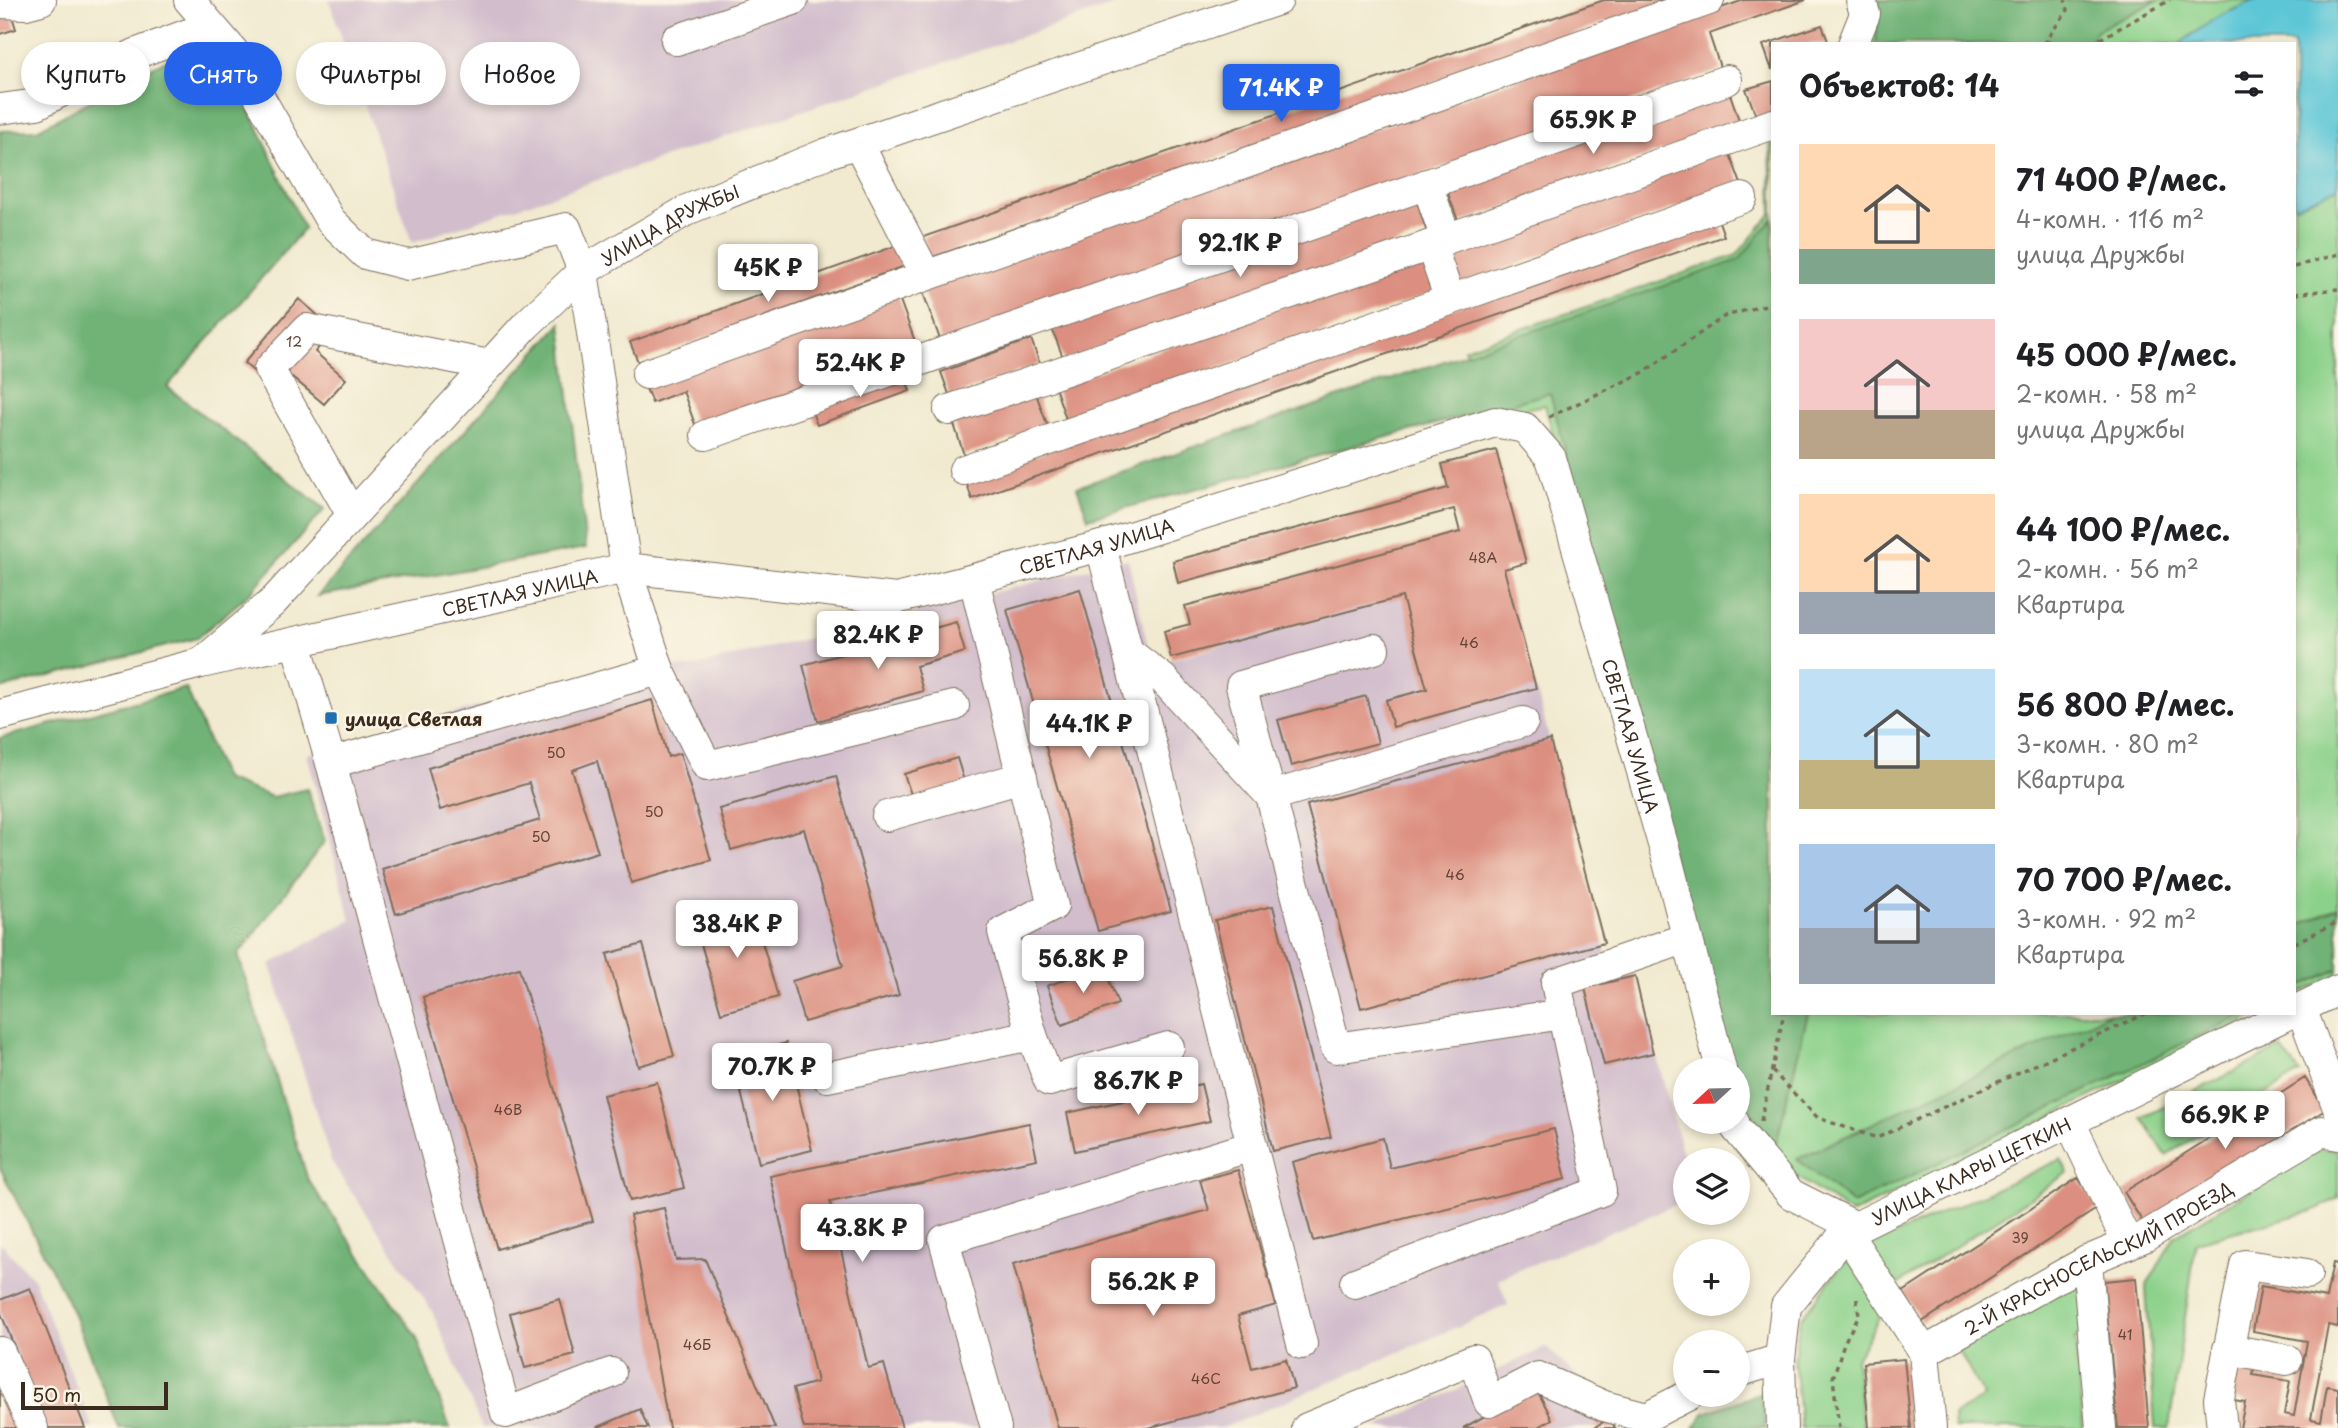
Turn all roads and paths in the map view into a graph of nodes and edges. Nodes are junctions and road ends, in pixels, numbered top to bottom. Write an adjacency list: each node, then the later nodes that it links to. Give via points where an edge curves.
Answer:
1 (41, 0): 9 (street)
2 (190, 0): 14 (street)
3 (793, 0): 10 (street)
4 (1278, 0): 23 (street, УЛИЦА ДРУЖБЫ)
5 (1709, 0): 30 (street)
6 (1861, 0): 15 (street, via 1865,14)
7 (2066, 0): 16 (path, via 2068,10)
8 (2170, 0): 17 (path)
9 (0, 3)
10 (729, 10): 11 (street)
11 (676, 40)
12 (167, 42): 13 (street, via 188,34)
13 (209, 42)
14 (225, 42)
15 (1854, 42)
16 (2044, 42)
17 (2095, 42)
18 (164, 43): 21 (street, via 37,104)
19 (1727, 80): 24 (street)
20 (264, 105): 29 (street, via 330,220 365,254 408,265 566,228)
21 (0, 109)
22 (1771, 125): 26 (street)
23 (858, 143): 29 (street, УЛИЦА ДРУЖБЫ, via 689,209); 30 (street)
24 (1427, 184): 26 (street); 39 (street)
25 (1742, 198): 33 (street)
26 (1439, 242): 33 (street); 37 (street)
27 (2338, 254): 28 (path)
28 (2296, 266)
29 (583, 271): 35 (street, УЛИЦА ДРУЖБЫ); 43 (street)
30 (926, 275): 36 (street)
31 (2338, 289): 32 (path)
32 (2296, 294)
33 (1451, 300): 40 (street)
34 (1771, 304): 38 (path, via 1725,316 1644,372)
35 (489, 365): 41 (street, УЛИЦА ДРУЖБЫ); 41 (street, via 307,329 269,369)
36 (647, 374)
37 (949, 410)
38 (1525, 428): 42 (street, СВЕТЛАЯ УЛИЦА, via 1495,422); 58 (street, СВЕТЛАЯ УЛИЦА, via 1551,458)
39 (706, 435)
40 (964, 470)
41 (352, 515): 48 (street, УЛИЦА ДРУЖБЫ, via 273,602)
42 (1101, 546): 44 (street, СВЕТЛАЯ УЛИЦА); 47 (street)
43 (626, 568): 44 (street, СВЕТЛАЯ УЛИЦА, via 897,599); 45 (street, СВЕТЛАЯ УЛИЦА); 49 (street)
44 (974, 579): 54 (street)
45 (296, 643): 48 (street, СВЕТЛАЯ УЛИЦА); 53 (street)
46 (1374, 649): 55 (street, via 1241,686)
47 (1128, 652): 55 (street, via 1163,679); 76 (street)
48 (201, 663): 51 (street, СВЕТЛАЯ УЛИЦА)
49 (659, 670): 50 (street, via 707,766); 53 (street)
50 (954, 706)
51 (0, 715)
52 (1523, 722): 55 (street)
53 (331, 763): 91 (street, via 506,1413)
54 (1022, 777): 56 (street); 67 (street, via 1053,906 1003,932)
55 (1271, 796): 63 (street, via 1336,1048)
56 (887, 816)
57 (2338, 922): 59 (path)
58 (1687, 938): 63 (street, via 1556,983); 69 (street, СВЕТЛАЯ УЛИЦА)
59 (2296, 942)
60 (2338, 990): 61 (street, УЛИЦА КЛАРЫ ЦЕТКИН)
61 (2296, 1011)
62 (2296, 1013): 72 (street)
63 (1563, 1014): 82 (street, via 1601,1191)
64 (1784, 1015): 70 (path)
65 (2143, 1015): 70 (path, via 1877,1138 1818,1118)
66 (2287, 1015): 73 (street, УЛИЦА КЛАРЫ ЦЕТКИН)
67 (1032, 1035): 68 (street, via 1049,1081); 71 (street)
68 (1169, 1047)
69 (1718, 1057)
70 (1772, 1071): 77 (path)
71 (827, 1077)
72 (2338, 1108)
73 (2070, 1122): 78 (street, УЛИЦА КЛАРЫ ЦЕТКИН); 79 (street)
74 (1743, 1134): 77 (street)
75 (2338, 1135): 79 (street, 2-Й КРАСНОСЕЛЬСКИЙ ПРОЕЗД, via 2322,1131)
76 (1252, 1146): 84 (street); 95 (street, via 944,1240)
77 (1755, 1151): 78 (street, via 1791,1194)
78 (1851, 1229): 87 (street); 88 (street, УЛИЦА КЛАРЫ ЦЕТКИН, via 1786,1306)
79 (2128, 1244): 80 (street, 2-Й КРАСНОСЕЛЬСКИЙ ПРОЕЗД)
80 (2087, 1261): 87 (street, 2-Й КРАСНОСЕЛЬСКИЙ ПРОЕЗД); 100 (street)
81 (2307, 1274): 85 (street, via 2245,1265)
82 (1354, 1283)
83 (1856, 1292): 98 (path, via 1859,1315 1833,1378)
84 (1302, 1344)
85 (2228, 1349): 89 (street); 101 (street, via 2219,1399)
86 (0, 1352): 94 (street)
87 (1924, 1353): 99 (street)
88 (1780, 1359): 90 (street); 97 (street, УЛИЦА КЛАРЫ ЦЕТКИН)
89 (2287, 1360)
90 (1750, 1368)
91 (611, 1373)
92 (1673, 1406): 93 (street)
93 (1648, 1422): 96 (street, via 1538,1377 1489,1402 1474,1359)
94 (33, 1428)
95 (996, 1428)
96 (1307, 1428)
97 (1782, 1428)
98 (1839, 1428)
99 (1931, 1428)
100 (2101, 1428)
101 (2222, 1428)

